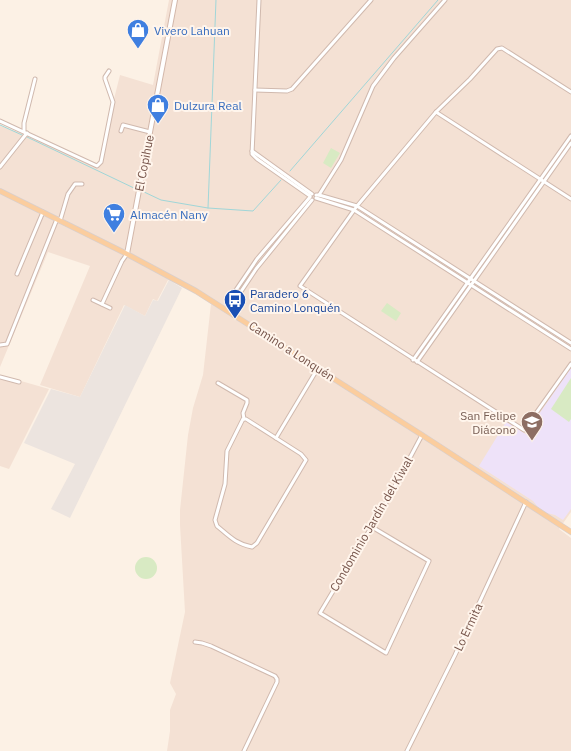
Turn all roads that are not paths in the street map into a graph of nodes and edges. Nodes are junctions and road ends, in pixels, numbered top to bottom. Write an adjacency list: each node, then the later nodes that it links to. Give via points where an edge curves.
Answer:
1 (175, 0): 13 (main road, El Copihue)
2 (259, 0): 7 (street)
3 (371, 0): 7 (street, via 292,90)
4 (445, 0): 21 (street, via 373,86 341,160)
5 (109, 71): 12 (street, via 105,80 113,102 100,164 96,166)
6 (35, 79): 12 (street, via 24,123)
7 (255, 90): 21 (street, via 252,154)
8 (571, 92): 9 (street, via 499,47)
9 (436, 112): 17 (street); 23 (street)
10 (0, 121): 12 (street)
11 (121, 131): 13 (street, via 123,125)
12 (25, 132): 16 (street)
13 (150, 132): 27 (main road, El Copihue)
14 (571, 136): 17 (street)
15 (571, 143): 18 (street)
16 (0, 167)
17 (540, 180): 18 (street); 29 (street)
18 (544, 182): 22 (street); 30 (street)
19 (82, 184): 26 (street, via 75,184 68,194)
20 (0, 192): 25 (main road, Camino a Lonquén)
21 (314, 197): 23 (street); 24 (street); 36 (street, via 256,269)
22 (571, 199)
23 (357, 206): 24 (street); 29 (street)
24 (354, 210): 31 (street); 40 (street, via 300,286)
25 (43, 212): 26 (main road, Camino a Lonquén); 28 (street)
26 (59, 220): 27 (main road, Camino a Lonquén); 38 (street, via 7,344)
27 (127, 254): 34 (street); 36 (main road, Camino a Lonquén)
28 (17, 274)
29 (470, 278): 30 (street); 31 (street)
30 (474, 280): 32 (street); 37 (street)
31 (467, 282): 32 (street); 40 (street)
32 (471, 284): 39 (street); 41 (street)
33 (93, 300): 34 (street)
34 (102, 304): 35 (street)
35 (110, 308)
36 (227, 310): 43 (main road, Camino a Lonquén)
37 (571, 342)
38 (0, 345)
39 (571, 349)
40 (413, 360): 41 (street)
41 (417, 362): 42 (street, via 524,430)
42 (571, 364)
43 (318, 368): 48 (main road, Camino a Lonquén); 49 (street)
44 (0, 377): 45 (street)
45 (19, 382)
46 (218, 383): 47 (street, via 247,400)
47 (244, 419): 49 (street); 49 (street, via 227,448 224,486 215,521 217,526 242,545 256,545 306,461 303,456)
48 (422, 435): 50 (main road, Camino a Lonquén); 51 (street, Condominio Jardín del Kiwal)
49 (276, 438)
50 (526, 502): 52 (main road, Camino a Lonquén); 55 (street, Lo Ermita)
51 (372, 527): 51 (street, Condominio Jardín del Kiwal, via 320,613 386,653 429,561)
52 (571, 532)
53 (195, 642): 54 (street, via 211,646 277,679)
54 (244, 751)
55 (407, 751)

